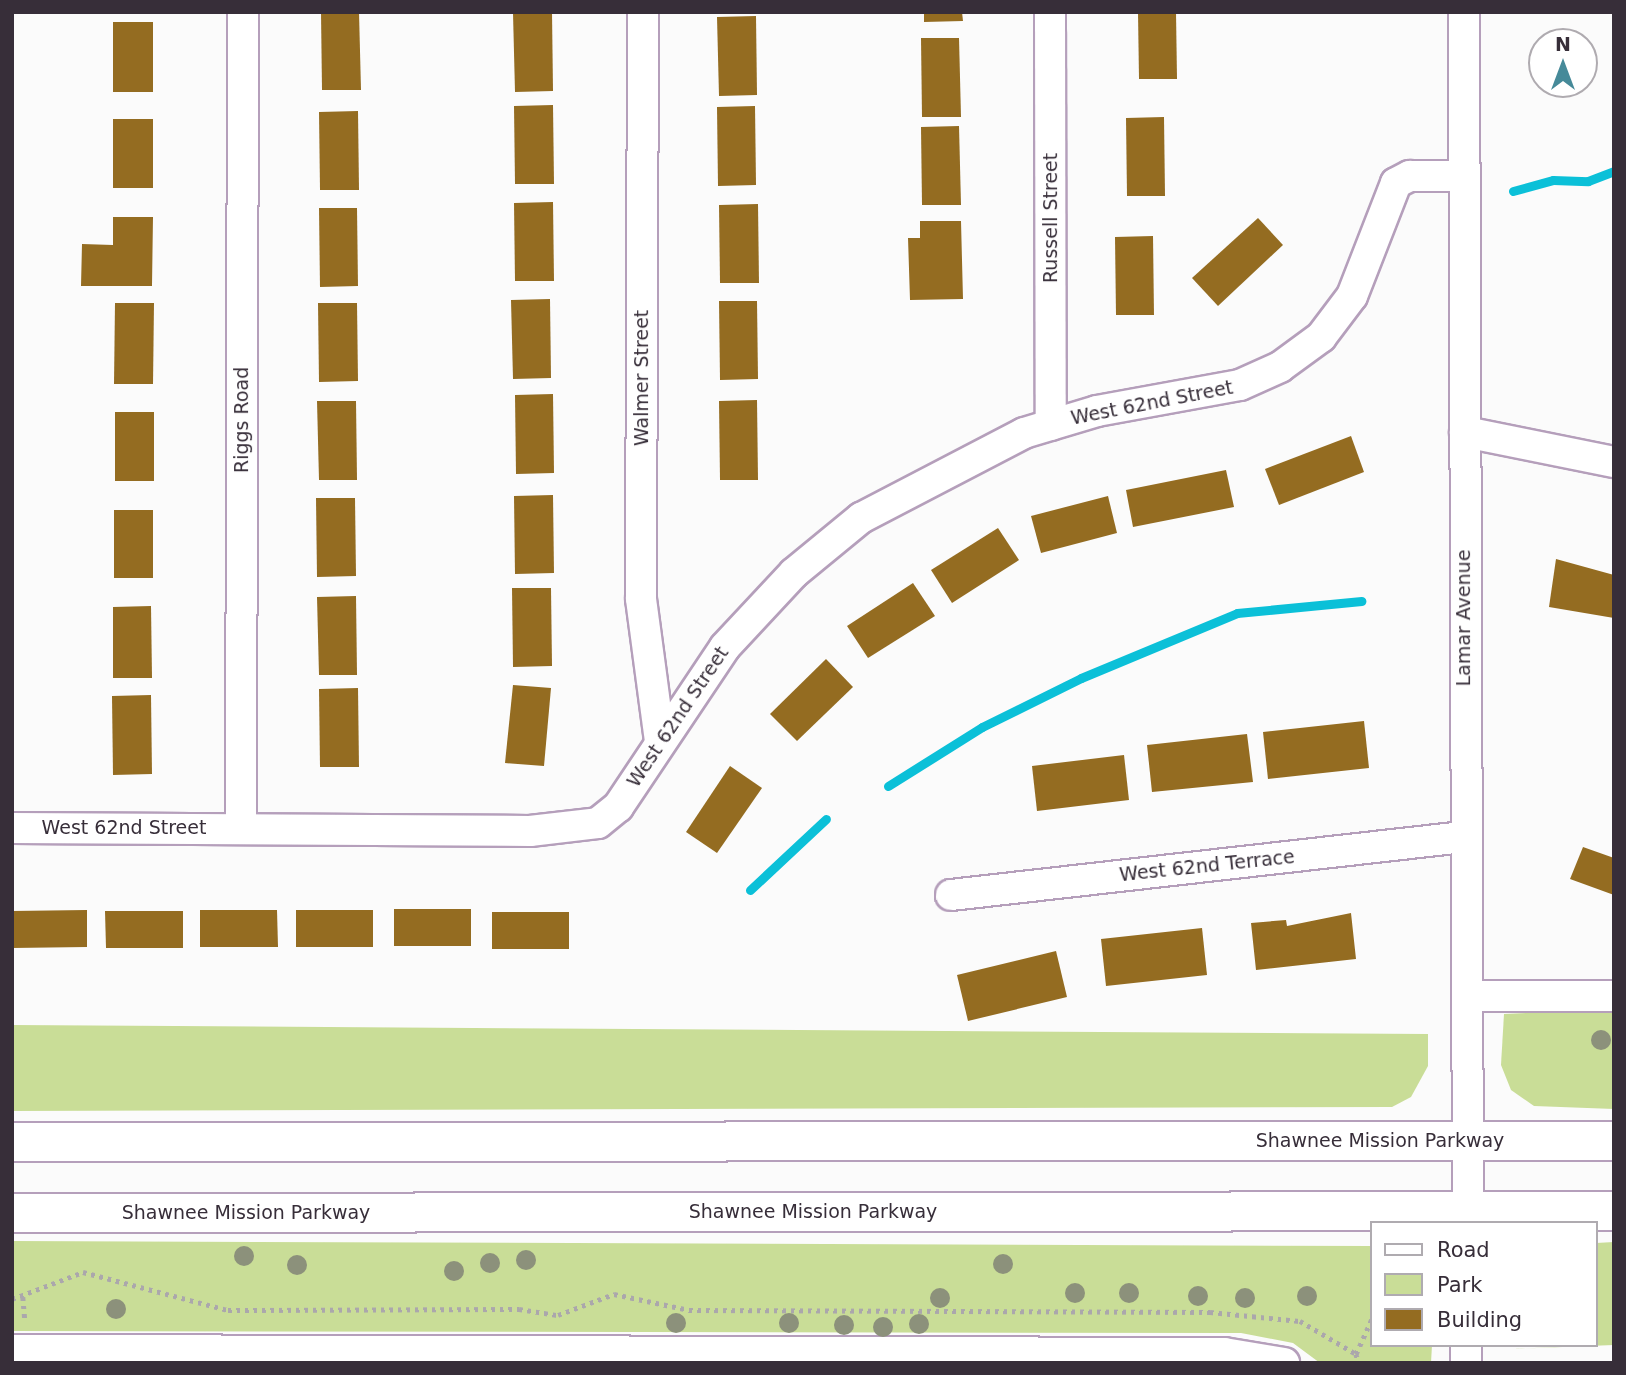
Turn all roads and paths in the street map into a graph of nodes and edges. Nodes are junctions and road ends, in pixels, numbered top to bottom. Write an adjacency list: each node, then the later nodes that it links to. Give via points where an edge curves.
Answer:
1 (243, 12): 11 (street, Riggs Road)
2 (643, 12): 9 (street, Walmer Street, via 641,599)
3 (1051, 12): 6 (street, Russell Street)
4 (1464, 12): 5 (street, Lamar Avenue)
5 (1463, 176): 6 (street, West 62nd Street, via 1410,176 1392,188 1352,296 1321,337 1280,368 1240,386); 7 (street, Lamar Avenue)
6 (1051, 425): 9 (street, West 62nd Street, via 937,473 826,545 725,647)
7 (1465, 432): 8 (street); 12 (street, Lamar Avenue)
8 (1614, 462)
9 (660, 742): 11 (street, West 62nd Street, via 612,814 588,826)
10 (12, 828): 11 (street, West 62nd Street)
11 (241, 828)
12 (1463, 837): 13 (street, West 62nd Terrace); 14 (street, Lamar Avenue)
13 (951, 895)
14 (1467, 996): 15 (street); 17 (street, Lamar Avenue)
15 (1614, 996)
16 (1614, 1141): 17 (highway, Shawnee Mission Parkway)
17 (1468, 1142): 18 (highway, Shawnee Mission Parkway); 21 (street, Lamar Avenue)
18 (12, 1143)
19 (1614, 1211): 21 (highway, Shawnee Mission Parkway)
20 (12, 1213): 21 (highway, Shawnee Mission Parkway)
21 (1468, 1217)
22 (12, 1299): 25 (path, via 83,1272 228,1310 558,1315 614,1294 689,1310 1210,1312 1300,1321)
23 (1370, 1322): 25 (path)
24 (12, 1350): 26 (street, via 1224,1353)
25 (1356, 1354): 27 (path)
26 (1284, 1363)
27 (1359, 1363)

